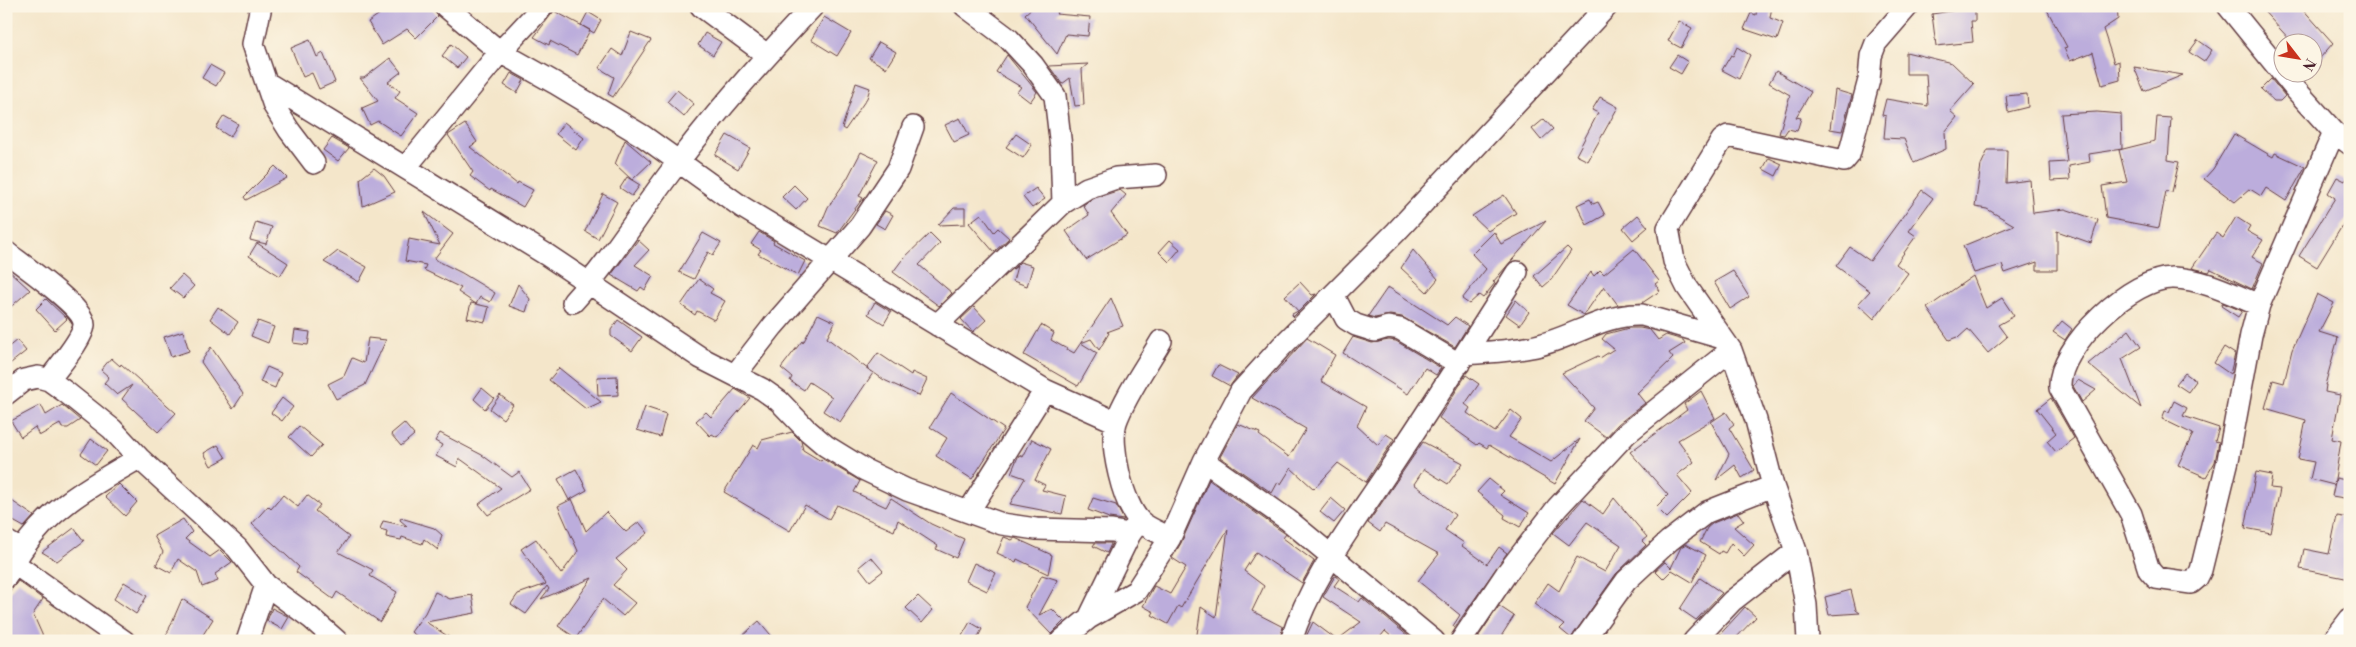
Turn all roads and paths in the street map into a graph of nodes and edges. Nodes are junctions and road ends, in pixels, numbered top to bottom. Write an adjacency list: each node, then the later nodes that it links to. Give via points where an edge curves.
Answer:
1 (261, 6): 12 (street, via 253,44)
2 (445, 6): 10 (street)
3 (543, 6): 10 (street)
4 (701, 6): 11 (street)
5 (813, 6): 11 (street)
6 (964, 6): 19 (street, via 1009,39 1055,96)
7 (1607, 6): 24 (street)
8 (1908, 6): 29 (street, via 1876,43 1849,155 1844,161 1728,136 1722,140 1672,220 1668,238 1674,260 1687,288)
9 (2228, 6): 14 (street, via 2296,90)
10 (500, 52): 15 (street, via 643,136); 17 (street)
11 (766, 55): 15 (street)
12 (267, 83): 16 (street, via 274,106); 17 (street)
13 (913, 127): 21 (street, via 898,169 860,226)
14 (2342, 138): 26 (street)
15 (678, 162): 21 (street, via 742,207); 23 (street)
16 (314, 163)
17 (406, 166): 23 (street)
18 (1156, 176): 19 (street, via 1116,178 1087,188)
19 (1063, 203): 27 (street)
20 (6, 252): 32 (street, via 70,303 84,319 78,338)
21 (831, 261): 27 (street); 31 (street)
22 (1517, 272): 30 (street)
23 (589, 284): 25 (street); 31 (street, via 701,358)
24 (1334, 296): 30 (street, via 1346,319 1356,324 1375,330 1400,329); 37 (street, via 1240,391)
25 (573, 302)
26 (2259, 305): 26 (street, via 2250,335 2228,460 2201,570 2191,583 2156,578 2149,570 2131,514 2060,388 2063,367 2085,334 2116,301 2166,278 2207,284)
27 (937, 325): 33 (street)
28 (1162, 341): 35 (street)
29 (1726, 344): 30 (street, via 1632,314 1532,347); 38 (street, via 1756,420); 53 (street, via 1626,434 1563,501 1506,574)
30 (1462, 359): 43 (street)
31 (735, 375): 39 (street, via 779,401 826,446 865,470 906,490)
32 (49, 380): 34 (street, via 38,377 24,380); 36 (street, via 112,429)
33 (1045, 390): 35 (street); 39 (street)
34 (6, 394)
35 (1116, 422): 40 (street, via 1117,470)
36 (139, 458): 44 (street, via 76,496 50,516); 45 (street, via 237,548)
37 (1204, 461): 41 (street); 43 (street, via 1288,520)
38 (1773, 486): 42 (street); 54 (street, via 1707,512 1669,541 1626,581)
39 (969, 511): 40 (street, via 1002,524 1036,529)
40 (1135, 528): 41 (street); 46 (street)
41 (1170, 538): 46 (street, via 1136,590)
42 (1796, 551): 55 (street, via 1732,601); 56 (street, via 1806,605)
43 (1331, 556): 51 (street); 52 (street)
44 (12, 558): 47 (street)
45 (266, 584): 48 (street); 49 (street)
46 (1089, 618): 50 (street)
47 (124, 641)
48 (247, 641)
49 (336, 641)
50 (1061, 641)
51 (1291, 641)
52 (1434, 641)
53 (1461, 641)
54 (1583, 641)
55 (1694, 641)
56 (1808, 641)

